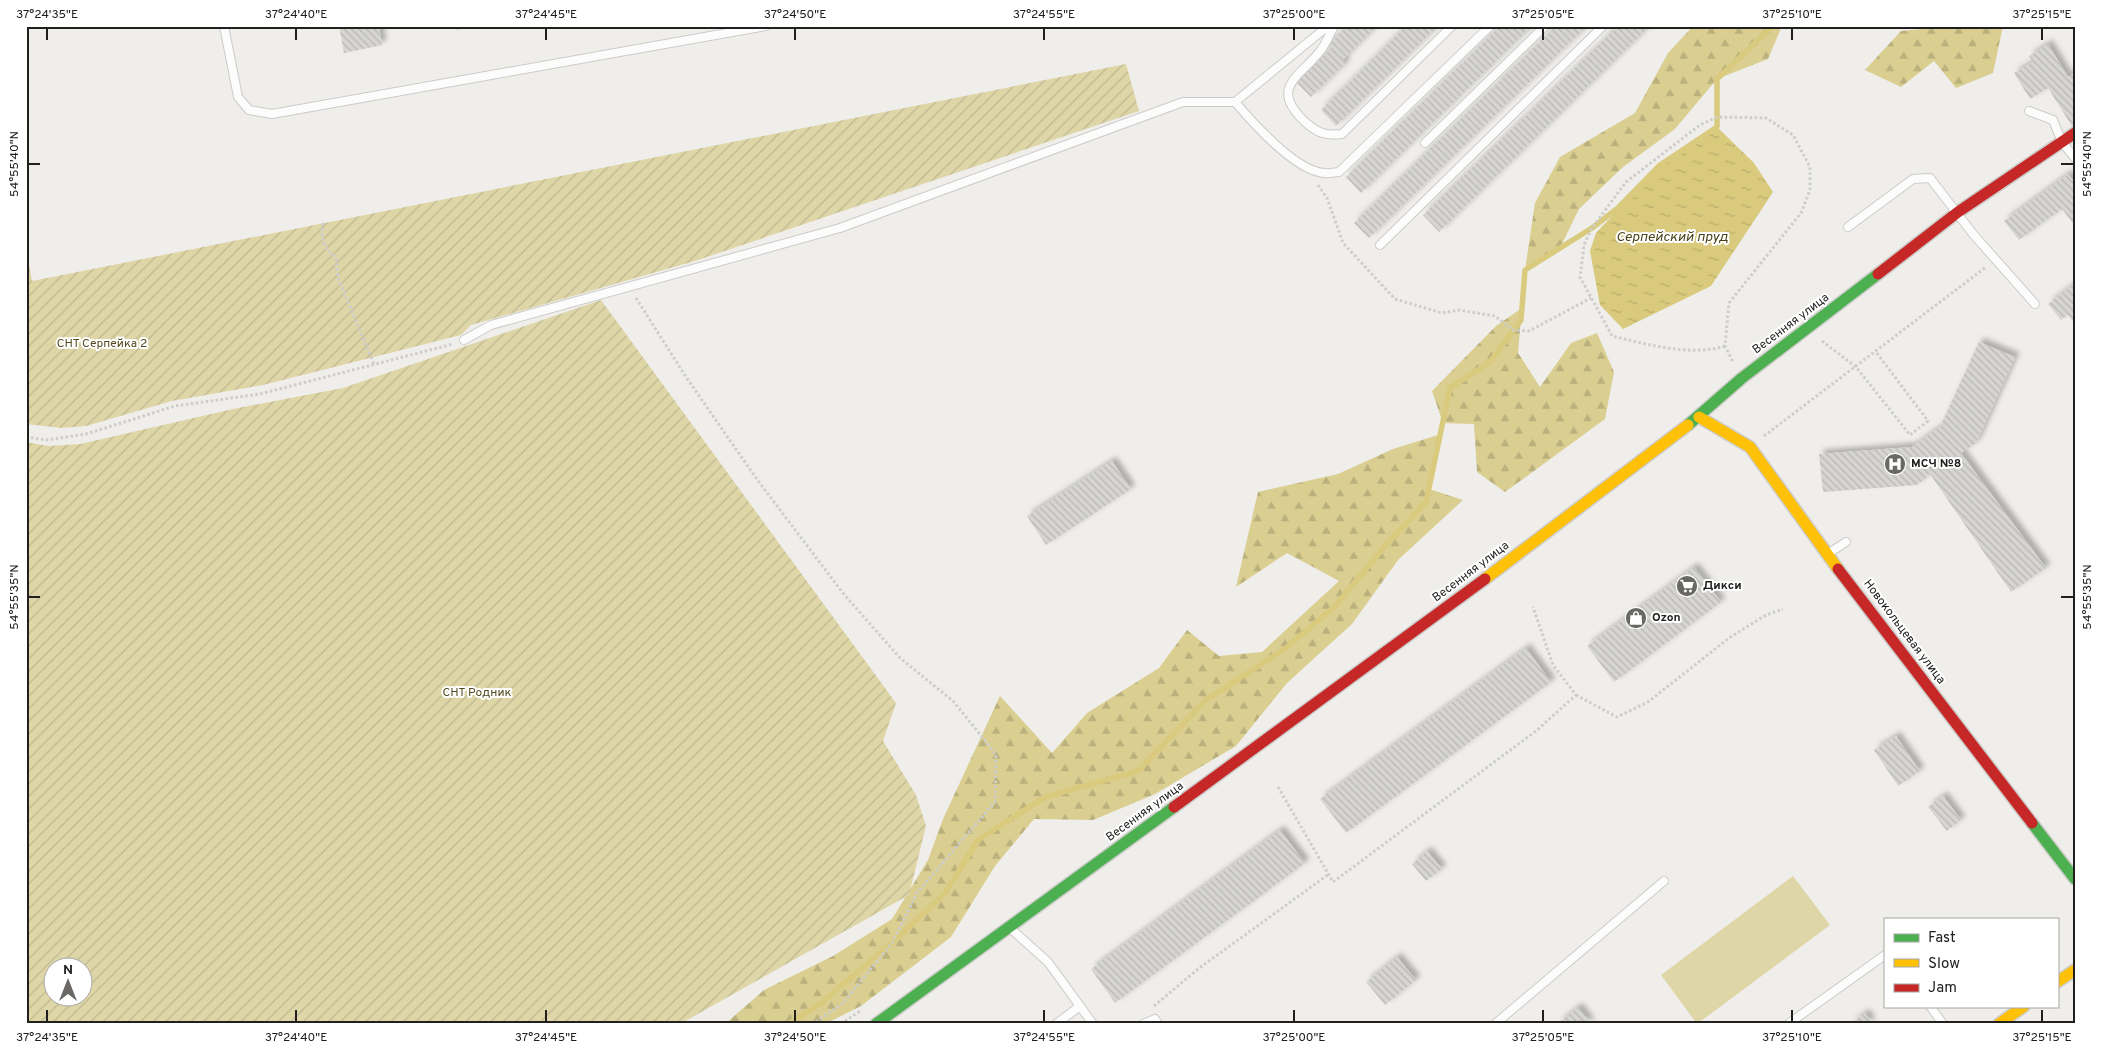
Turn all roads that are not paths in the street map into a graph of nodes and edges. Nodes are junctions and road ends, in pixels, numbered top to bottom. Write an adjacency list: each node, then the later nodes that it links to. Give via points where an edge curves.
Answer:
1 (224, 26): 2 (lane, via 238,97 249,110 272,114)
2 (766, 26)
3 (1328, 26): 9 (lane)
4 (1334, 26): 5 (lane, via 1321,50 1291,81 1289,93 1293,110 1314,130 1328,136 1342,134)
5 (1452, 26)
6 (1490, 26): 9 (lane, via 1339,172 1323,173 1307,167 1256,126)
7 (1545, 26): 13 (lane)
8 (1603, 26): 17 (lane)
9 (1235, 102): 19 (lane, via 1184,102 840,228 491,325)
10 (2029, 111): 12 (lane, via 2053,120)
11 (2075, 134): 12 (street, Весенняя улица)
12 (2062, 142): 14 (lane); 15 (street, Весенняя улица)
13 (1425, 143)
14 (2075, 158)
15 (1958, 212): 16 (lane, via 1930,178 1924,178 1913,180); 18 (lane); 20 (street, Весенняя улица, via 1742,378)
16 (1848, 227)
17 (1380, 245)
18 (2036, 304)
19 (464, 340)
20 (1699, 417): 22 (street, Новокольцевая улица, via 1750,447); 25 (street, Весенняя улица, via 1440,614)
21 (1846, 542): 22 (lane)
22 (1827, 555): 23 (street, Новокольцевая улица)
23 (2075, 879)
24 (1664, 881): 37 (lane)
25 (1010, 928): 29 (lane, via 1048,962); 32 (street, Весенняя улица)
26 (1884, 957): 38 (lane)
27 (2075, 970): 28 (street)
28 (2058, 981)
29 (1080, 1006): 33 (lane); 34 (lane)
30 (1931, 1008): 39 (lane)
31 (2021, 1008): 40 (street)
32 (876, 1024)
33 (1056, 1024)
34 (1093, 1024)
35 (1143, 1024): 36 (lane, via 1155,1019)
36 (1158, 1024)
37 (1495, 1024)
38 (1788, 1024)
39 (1943, 1024)
40 (2000, 1024)

